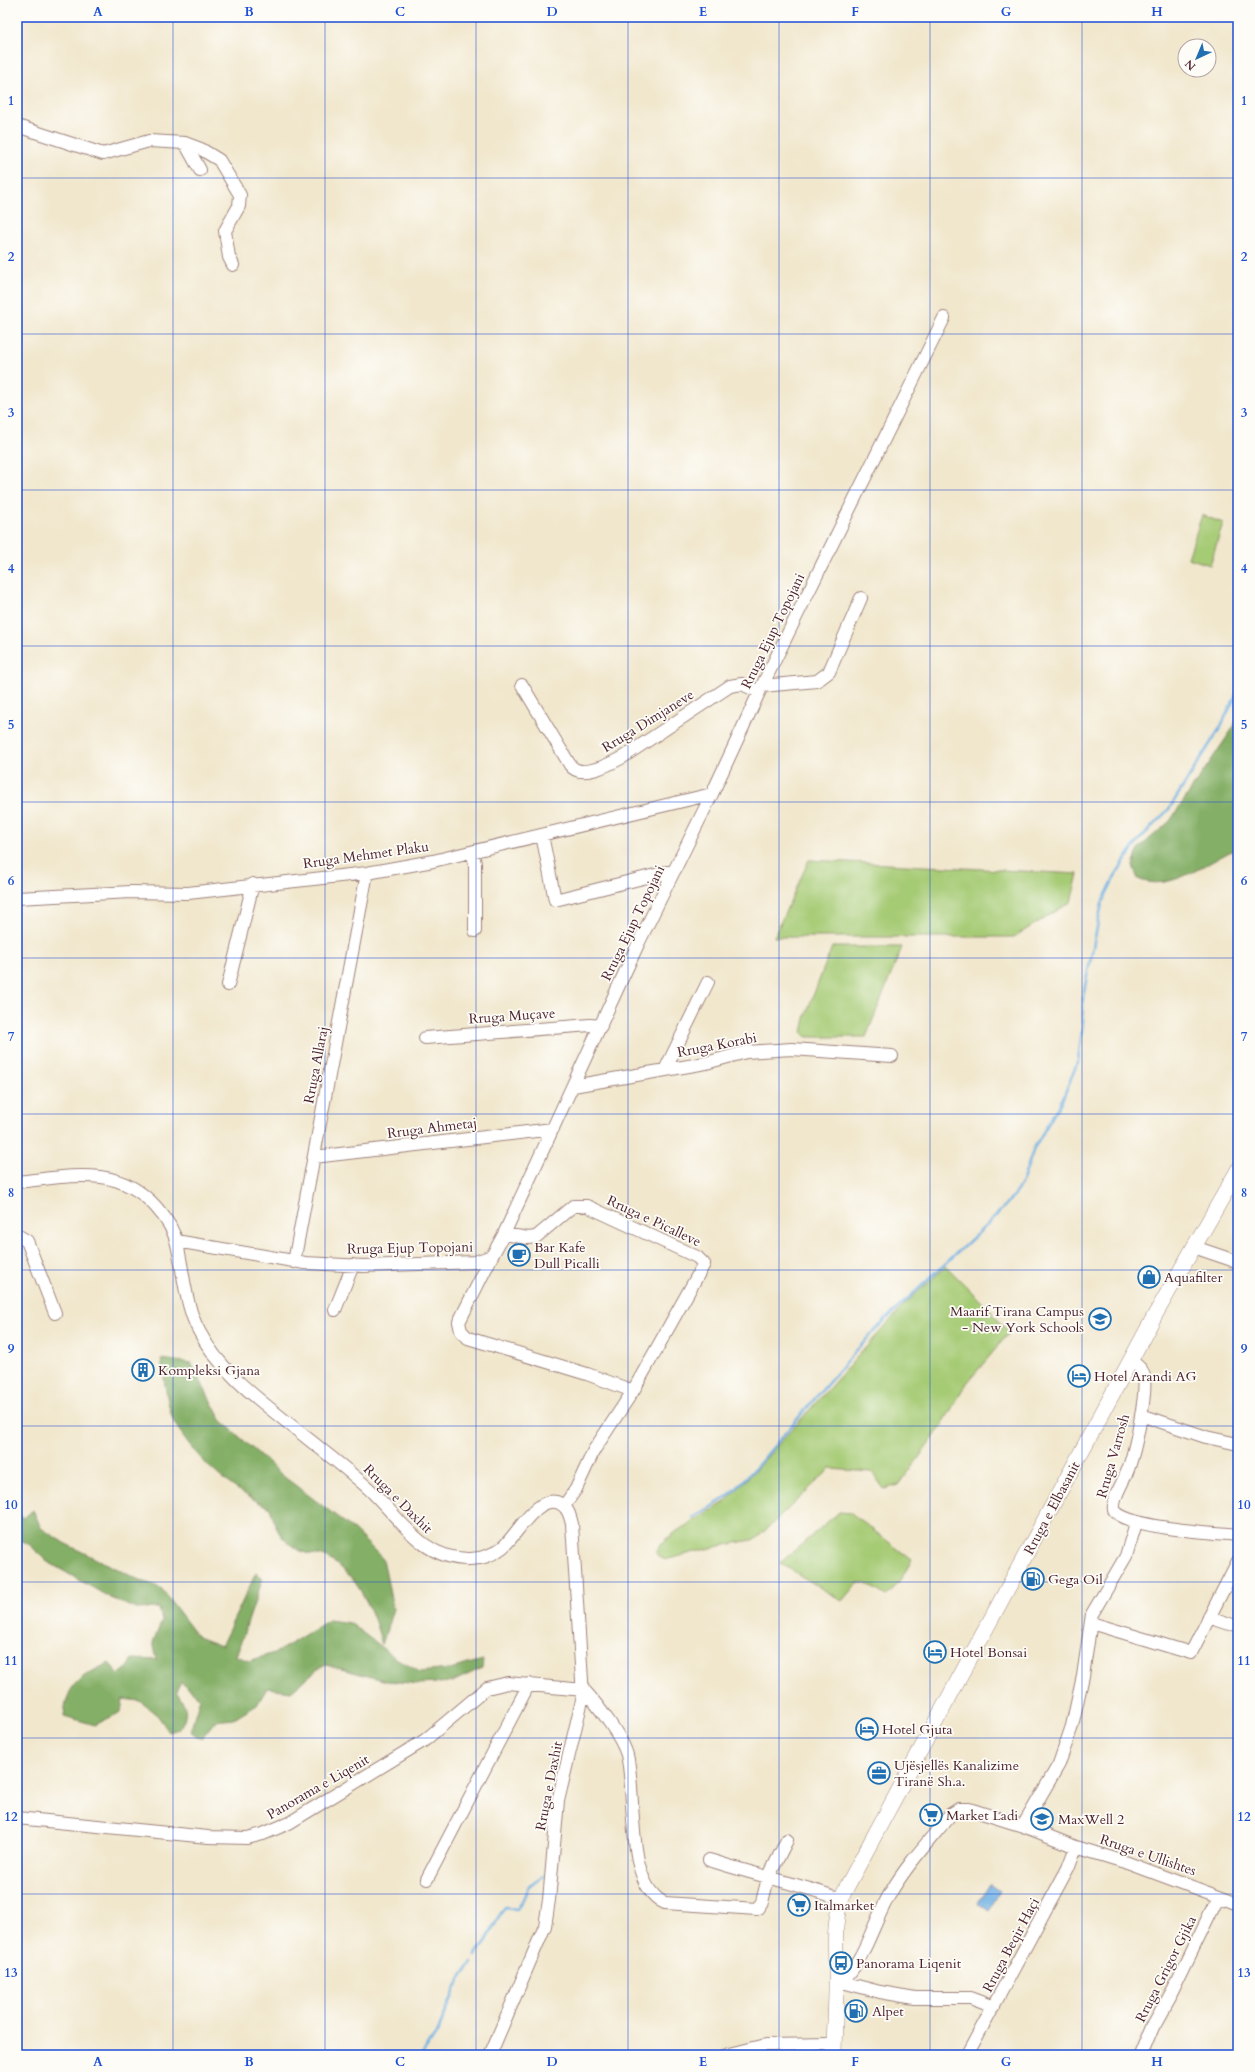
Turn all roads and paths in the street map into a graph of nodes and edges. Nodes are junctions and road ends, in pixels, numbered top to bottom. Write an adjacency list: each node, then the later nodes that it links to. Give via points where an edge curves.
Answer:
1 (17, 126): 2 (street, via 103,154 149,141)
2 (185, 143): 3 (street); 4 (street, via 219,160 240,195 239,206 225,231 229,257)
3 (200, 170)
4 (233, 265)
5 (944, 318): 8 (street, Rruga Ejup Topojani)
6 (861, 598): 8 (street, via 829,672 824,678)
7 (522, 685): 8 (street, Rruga Dimjaneve, via 570,765 582,772 623,757 730,686 742,684)
8 (761, 689): 9 (street, Rruga Ejup Topojani)
9 (712, 794): 10 (street, Rruga Mehmet Plaku); 12 (street, Rruga Ejup Topojani)
10 (542, 835): 11 (street, Rruga Mehmet Plaku); 12 (street, via 555,900)
11 (472, 852): 13 (street, Rruga Mehmet Plaku); 16 (street, via 475,863)
12 (674, 870): 19 (street, Rruga Ejup Topojani)
13 (367, 873): 14 (street, Rruga Mehmet Plaku); 25 (street, Rruga Allaraj)
14 (253, 884): 15 (street, Rruga Mehmet Plaku, via 188,893 131,892); 18 (street)
15 (17, 898)
16 (475, 931)
17 (708, 982): 22 (street)
18 (228, 985)
19 (601, 1026): 20 (street, Rruga Muçave); 23 (street, Rruga Ejup Topojani)
20 (425, 1038)
21 (892, 1056): 22 (street, Rruga Korabi, via 792,1049 754,1052)
22 (665, 1070): 23 (street, Rruga Korabi)
23 (573, 1086): 24 (street, Rruga Ejup Topojani)
24 (553, 1130): 25 (street, Rruga Ahmetaj); 28 (street, Rruga Ejup Topojani)
25 (314, 1157): 33 (street, Rruga Allaraj)
26 (1237, 1175): 31 (main road, Rruga e Elbasanit)
27 (17, 1182): 30 (street, Rruga e Daxhit, via 80,1175 126,1183 138,1190 160,1212)
28 (504, 1234): 32 (street, Rruga Ejup Topojani); 39 (street, Rruga e Picalleve, via 536,1237 573,1206 580,1205 587,1206 702,1261 703,1268)
29 (17, 1235): 37 (street, via 27,1241)
30 (176, 1241): 33 (street, Rruga Ejup Topojani); 42 (street, Rruga e Daxhit, via 193,1320 212,1351 231,1373 268,1406 369,1489 424,1546 455,1558 486,1556 502,1548 541,1505 552,1501)
31 (1194, 1247): 34 (street); 38 (main road, Rruga e Elbasanit)
32 (492, 1256): 35 (street, Rruga Ejup Topojani, via 475,1262); 39 (street, via 459,1322 461,1331 468,1338)
33 (294, 1262): 35 (street, Rruga Ejup Topojani)
34 (1238, 1262)
35 (353, 1265): 36 (street)
36 (335, 1310)
37 (55, 1313)
38 (1130, 1361): 40 (street, Rruga Varrosh, via 1141,1368 1144,1376); 59 (main road, Rruga e Elbasanit)
39 (633, 1391): 42 (street, Rruga e Picalleve, via 594,1450 576,1489)
40 (1141, 1415): 41 (street, via 1206,1437); 43 (street, Rruga Varrosh, via 1128,1471 1113,1507 1117,1513)
41 (1238, 1444)
42 (564, 1506): 50 (street, Rruga e Daxhit, via 572,1524)
43 (1136, 1523): 44 (street, Rruga Varrosh); 47 (street, via 1126,1556 1092,1614)
44 (1238, 1535)
45 (1238, 1561): 46 (street)
46 (1209, 1617): 47 (street, via 1191,1653); 48 (street)
47 (1091, 1623): 52 (street, via 1072,1726 1059,1764)
48 (1238, 1627)
49 (529, 1684): 50 (street, Panorama e Liqenit); 51 (street, Panorama e Liqenit, via 508,1683 487,1688 413,1748 288,1823 263,1834 247,1838 215,1838); 57 (street)
50 (584, 1690): 56 (street, via 601,1709 627,1754 637,1857 644,1881 652,1895 666,1903 757,1909 762,1902); 65 (street, Rruga e Daxhit, via 557,1809 549,1900 544,1926)
51 (17, 1818)
52 (1023, 1826): 54 (street, Rruga e Ullishtes); 61 (street, Rruga e Ullishtes, via 969,1808 955,1811 898,1881 885,1902 865,1948 850,1974)
53 (787, 1840): 56 (street)
54 (1076, 1847): 58 (street, Rruga e Ullishtes, via 1128,1863); 62 (street, Rruga Beqir Haçi, via 1068,1868)
55 (709, 1860): 56 (street)
56 (768, 1878): 59 (street)
57 (427, 1879)
58 (1218, 1897): 60 (street, Rruga e Ullishtes); 68 (street, Rruga Grigor Gjika)
59 (841, 1899): 61 (main road, Rruga e Elbasanit, via 835,1922)
60 (1238, 1904)
61 (839, 1984): 62 (street, via 915,1998 970,1998); 64 (main road, Rruga e Elbasanit)
62 (994, 2007): 67 (street, Rruga Beqir Haçi)
63 (787, 2050): 64 (street); 66 (street, via 751,2047)
64 (834, 2050)
65 (490, 2055)
66 (726, 2055)
67 (968, 2055)
68 (1141, 2055)

